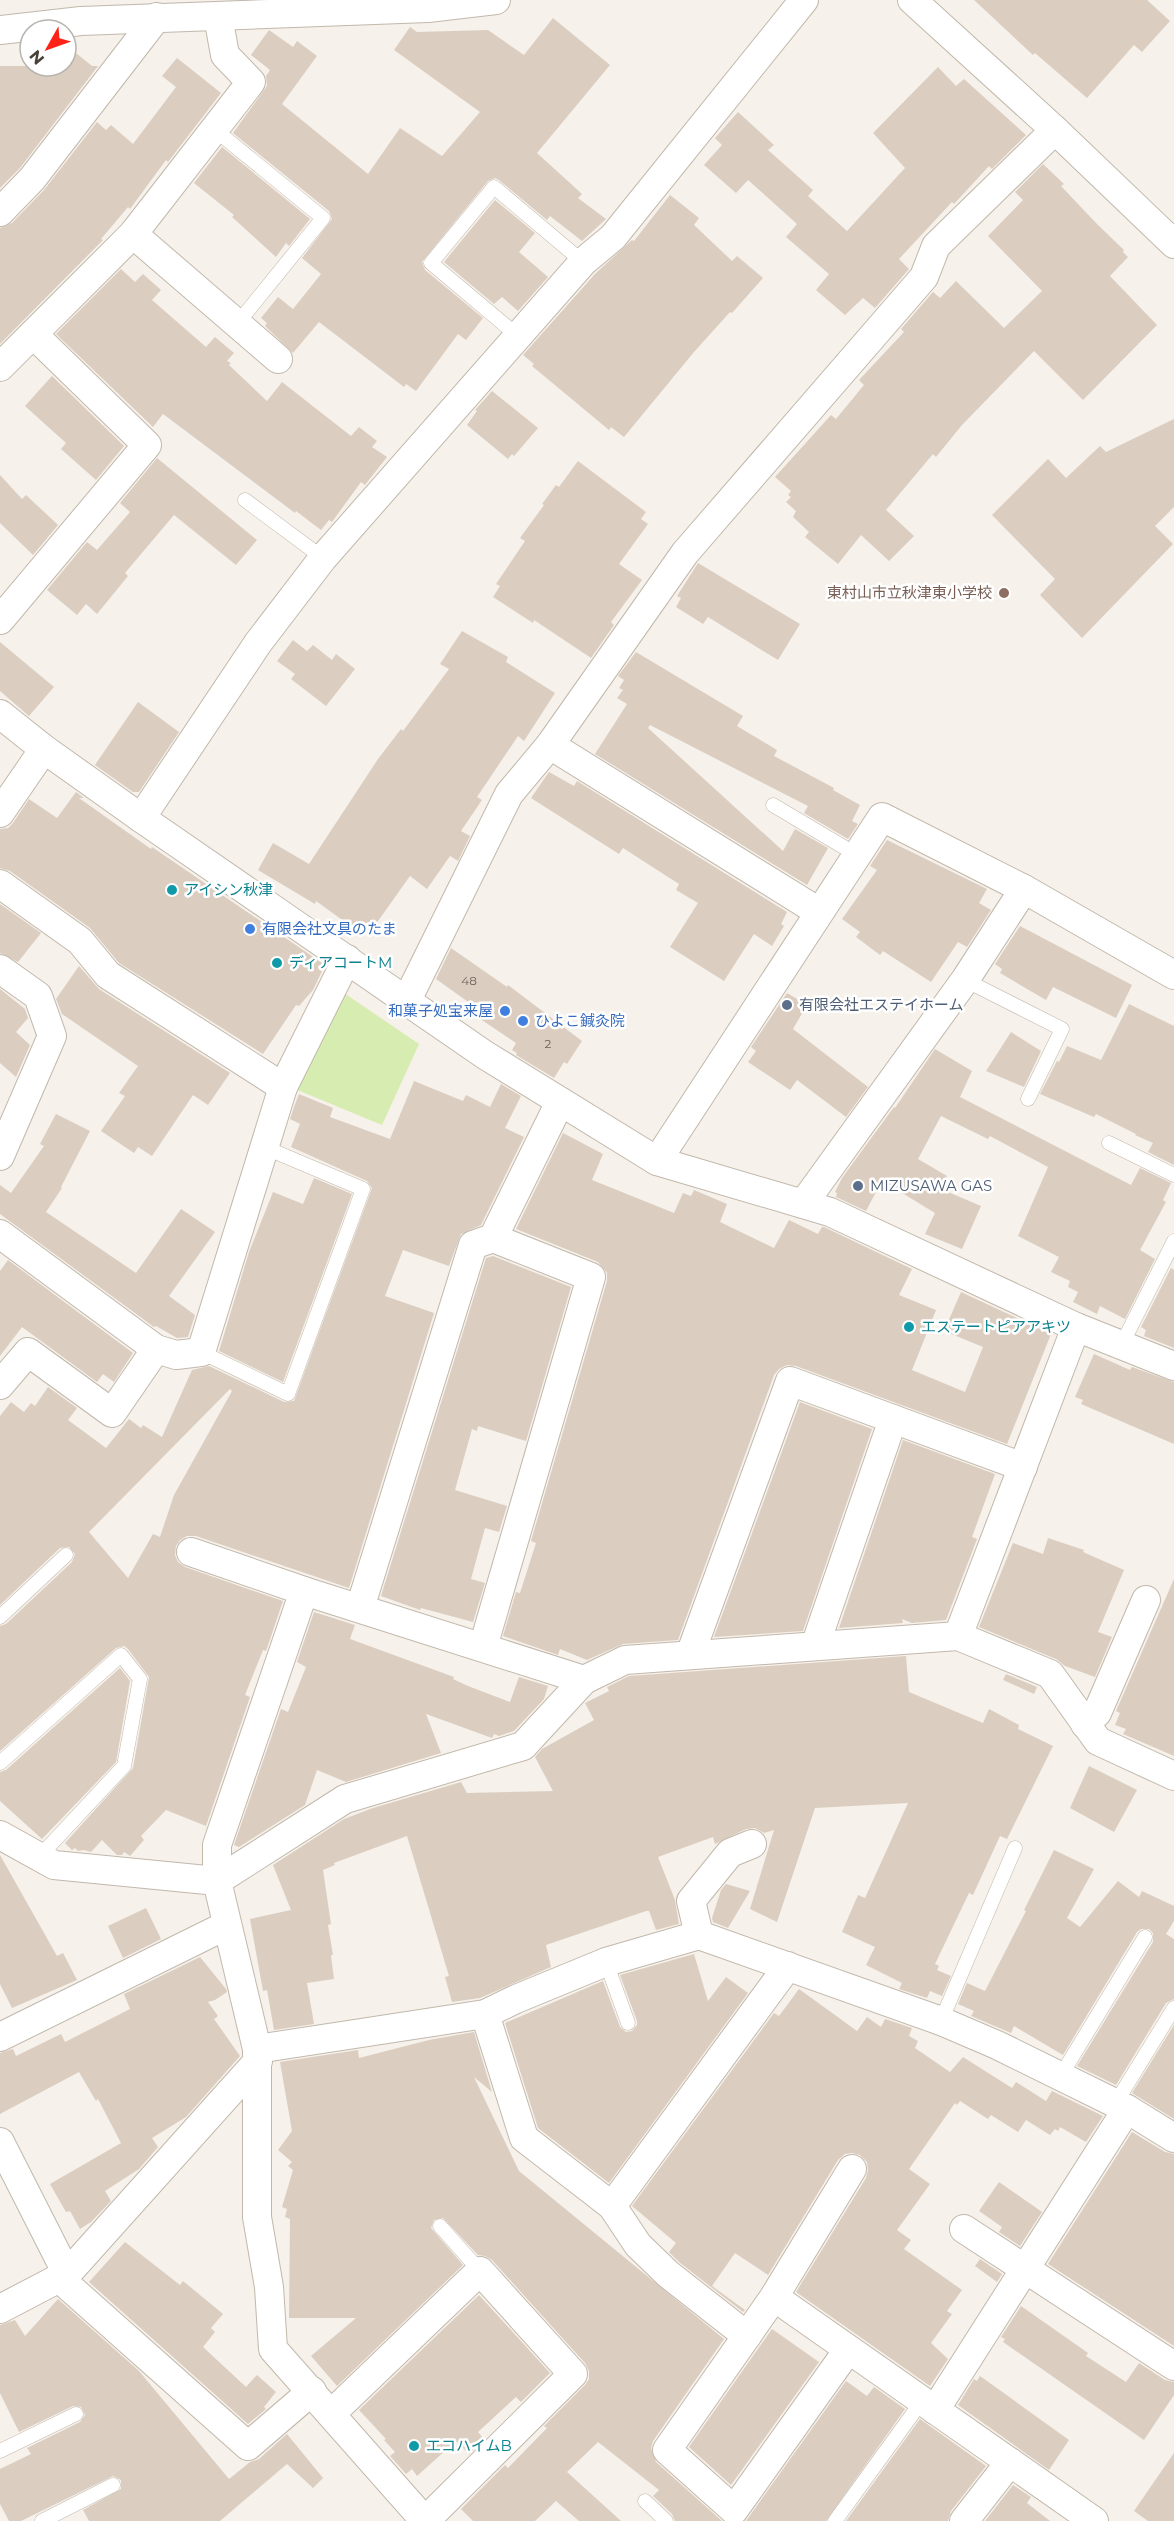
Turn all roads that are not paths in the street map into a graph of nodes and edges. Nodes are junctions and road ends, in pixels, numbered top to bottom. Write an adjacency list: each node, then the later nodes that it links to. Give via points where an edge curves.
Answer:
1 (496, 0): 4 (street, via 428,8)
2 (804, 0): 12 (street, via 613,237)
3 (912, 0): 8 (street)
4 (218, 16): 5 (street); 7 (street, via 225,55 251,82)
5 (157, 17): 6 (street); 9 (street, via 32,179)
6 (0, 30)
7 (214, 129): 10 (street); 13 (lane, via 323,218)
8 (1055, 130): 11 (street); 22 (street, via 936,246 924,277 685,553)
9 (0, 212)
10 (133, 234): 13 (street); 14 (street)
11 (1174, 244)
12 (583, 262): 15 (street); 15 (lane, via 494,187 431,263)
13 (237, 324): 16 (street)
14 (33, 334): 17 (street); 20 (street, via 147,445)
15 (518, 336): 19 (street)
16 (278, 359)
17 (0, 367)
18 (245, 500): 19 (lane)
19 (324, 558): 26 (street, via 258,643)
20 (0, 620)
21 (0, 714): 23 (street)
22 (550, 745): 30 (street); 35 (street, via 509,794)
23 (44, 749): 25 (street); 26 (street)
24 (773, 806): 27 (lane)
25 (0, 813)
26 (141, 818): 31 (street)
27 (857, 855): 29 (street, via 882,817); 30 (street)
28 (0, 884): 36 (street, via 80,942 108,975)
29 (1024, 889): 33 (street); 34 (street)
30 (819, 912): 42 (street)
31 (347, 959): 35 (street); 36 (street)
32 (0, 969): 41 (street, via 38,996 52,1036)
33 (1174, 975)
34 (965, 980): 37 (lane, via 1062,1029); 44 (street)
35 (407, 1000): 38 (street, via 485,1056)
36 (283, 1087): 40 (street)
37 (1028, 1099)
38 (560, 1102): 42 (street); 46 (street)
39 (1109, 1143): 43 (lane)
40 (266, 1148): 51 (street); 51 (lane, via 363,1190 288,1394)
41 (0, 1156)
42 (657, 1161): 44 (street)
43 (1174, 1175)
44 (803, 1204): 48 (street, via 831,1212)
45 (0, 1234): 50 (street)
46 (493, 1238): 60 (street, via 472,1245); 64 (street, via 591,1277)
47 (1174, 1240): 49 (lane)
48 (1076, 1327): 49 (street); 55 (street)
49 (1122, 1344): 52 (street)
50 (156, 1349): 51 (street, via 176,1355); 53 (street, via 112,1413 28,1353)
51 (201, 1352)
52 (1174, 1366)
53 (0, 1385)
54 (893, 1419): 55 (street); 63 (street); 65 (street, via 790,1381)
55 (1023, 1467): 62 (street)
56 (191, 1552): 58 (street)
57 (66, 1555): 61 (lane)
58 (304, 1591): 60 (street); 74 (street, via 217,1845)
59 (1146, 1600): 67 (street, via 1097,1713)
60 (360, 1608): 64 (street)
61 (0, 1617)
62 (958, 1636): 63 (street); 67 (street, via 1050,1674)
63 (815, 1646): 65 (street)
64 (483, 1647): 66 (street)
65 (690, 1655): 66 (street, via 625,1660)
66 (584, 1680): 74 (street, via 523,1746 345,1799)
67 (1085, 1724): 69 (street, via 1098,1741)
68 (0, 1763): 73 (lane, via 121,1655 140,1679 124,1766)
69 (1174, 1776)
70 (0, 1835): 73 (street)
71 (752, 1844): 76 (street, via 730,1853 691,1901)
72 (1015, 1848): 82 (lane)
73 (39, 1857): 74 (street, via 54,1865)
74 (217, 1881): 75 (street)
75 (227, 1925): 84 (street); 85 (street)
76 (699, 1935): 78 (street); 79 (street)
77 (1144, 1937): 86 (lane)
78 (606, 1962): 81 (street); 83 (lane)
79 (788, 1966): 82 (street); 91 (street)
80 (1174, 2008): 87 (lane)
81 (484, 2014): 85 (street); 91 (street, via 525,2138)
82 (941, 2022): 86 (street)
83 (628, 2023)
84 (0, 2037)
85 (257, 2055): 96 (street); 102 (street, via 257,2217 269,2287 273,2349)
86 (1060, 2077): 87 (street)
87 (1121, 2106): 88 (street); 94 (street)
88 (1174, 2138)
89 (0, 2142): 96 (street)
90 (852, 2169): 97 (street)
91 (612, 2206): 99 (street, via 638,2245)
92 (440, 2226): 95 (lane)
93 (964, 2229): 94 (street)
94 (1025, 2269): 101 (street); 103 (street)
95 (480, 2271): 104 (street); 111 (street, via 573,2374)
96 (63, 2276): 98 (street); 102 (street, via 248,2446)
97 (774, 2297): 99 (street); 100 (street)
98 (0, 2309)
99 (747, 2336): 100 (street, via 667,2450 734,2510)
100 (848, 2350): 103 (street)
101 (1174, 2366)
102 (312, 2391): 104 (street)
103 (929, 2405): 107 (street); 113 (lane)
104 (332, 2413): 111 (street)
105 (76, 2414): 106 (lane)
106 (0, 2451)
107 (1010, 2462): 114 (street); 115 (street)
108 (113, 2486): 110 (lane)
109 (645, 2501): 112 (lane)
110 (42, 2521)
111 (425, 2521)
112 (666, 2521)
113 (835, 2521)
114 (964, 2521)
115 (1094, 2521)

